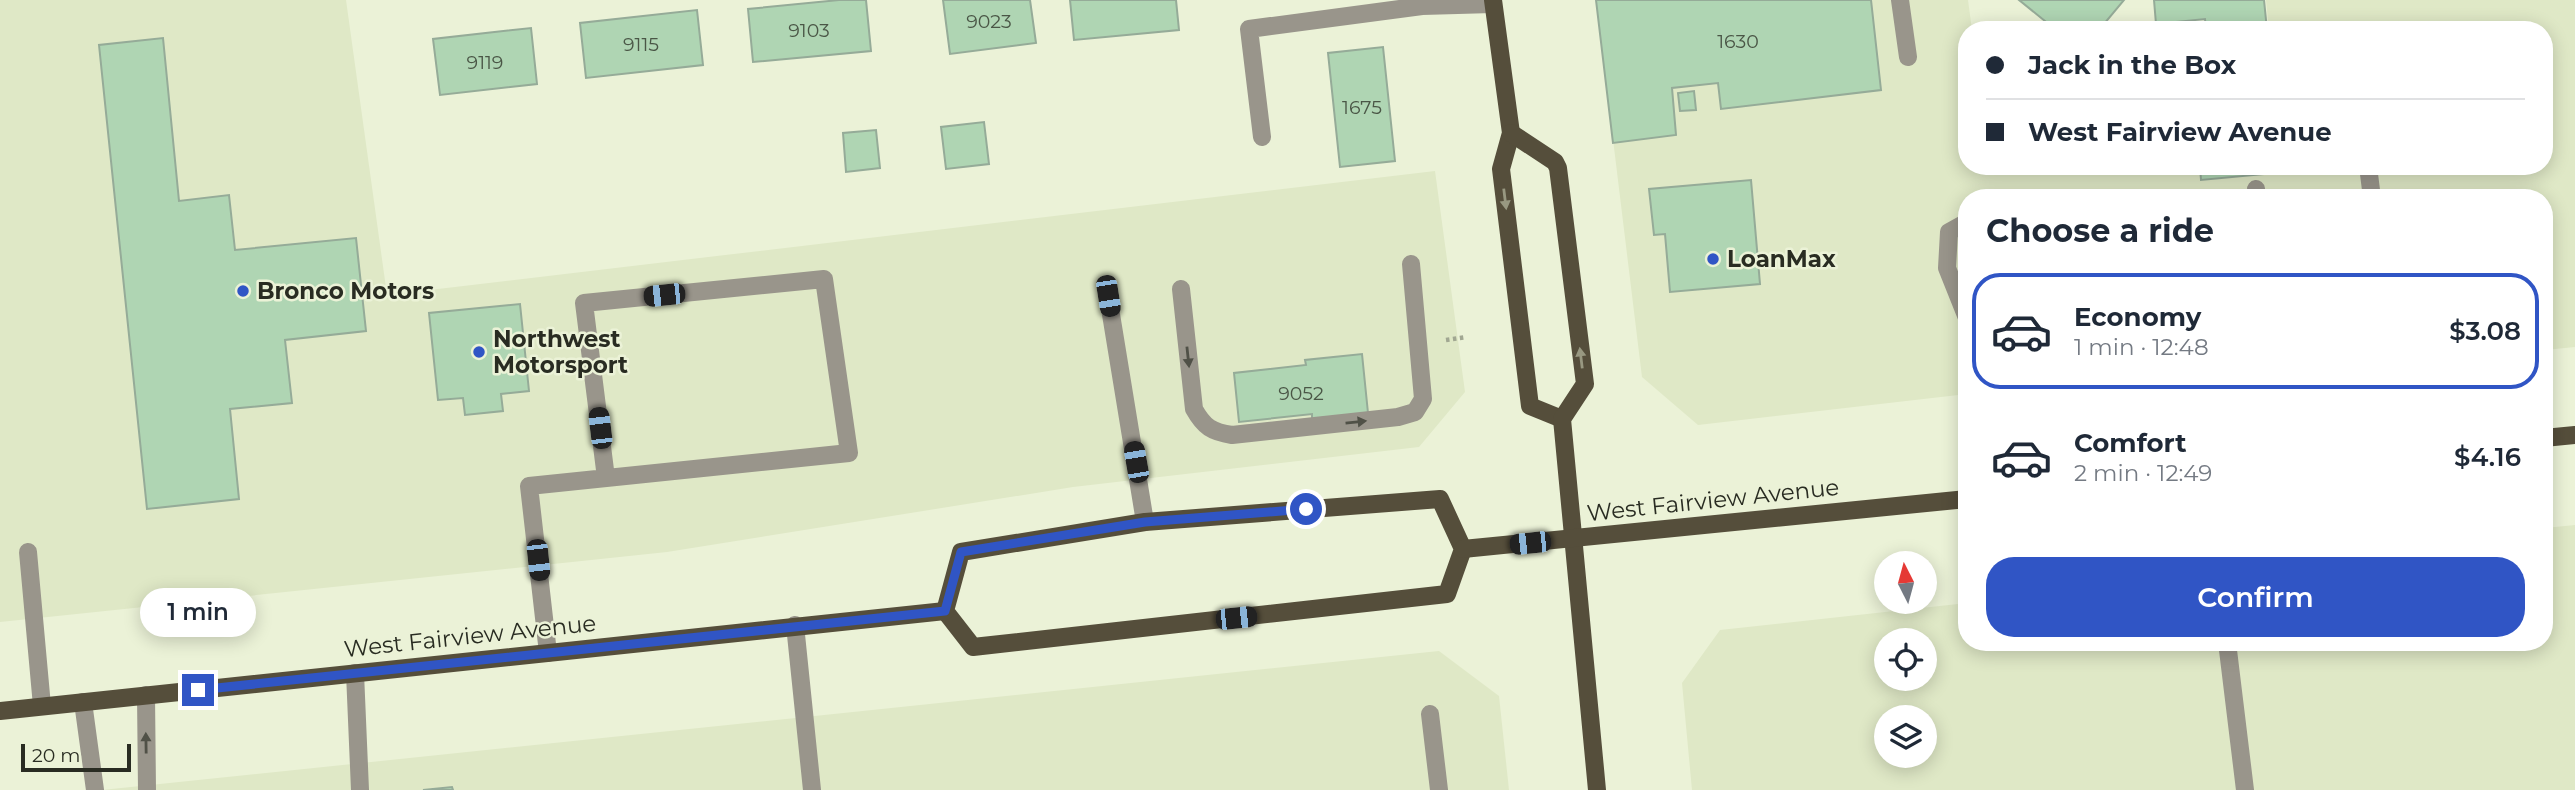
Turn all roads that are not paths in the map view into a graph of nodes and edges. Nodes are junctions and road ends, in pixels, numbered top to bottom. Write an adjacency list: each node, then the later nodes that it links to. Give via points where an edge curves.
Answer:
1 (1900, 0): 3 (lane)
2 (1493, 2): 4 (main road); 5 (lane, via 1422,6 1249,29)
3 (1908, 57)
4 (1511, 133): 11 (main road, one-way to 11, via 1501,169 1530,406); 11 (main road, one-way to 4, via 1585,384 1558,168)
5 (1262, 137)
6 (1958, 227): 10 (lane, via 1949,232 1947,268)
7 (1411, 264): 8 (lane, one-way to 7, via 1194,409 1202,424 1215,433 1384,419 1415,412 1423,399)
8 (1181, 289)
9 (1108, 296): 16 (lane)
10 (1958, 296)
11 (1562, 419): 17 (main road)
12 (2575, 435): 13 (main road)
13 (2553, 437)
14 (606, 478): 14 (lane, via 849,453 824,279 584,303); 23 (lane, via 529,486)
15 (1958, 500): 17 (main road, West Fairview Avenue)
16 (1145, 522): 18 (main road, via 1440,499); 20 (main road, via 961,552)
17 (1575, 538): 18 (main road, West Fairview Avenue); 35 (main road)
18 (1463, 550): 20 (main road, via 1447,594 973,647)
19 (28, 552): 27 (lane)
20 (945, 611): 21 (main road, West Fairview Avenue)
21 (795, 625): 23 (main road, West Fairview Avenue); 33 (lane)
22 (2228, 651): 36 (lane)
23 (548, 653): 24 (main road, West Fairview Avenue)
24 (355, 673): 25 (main road, West Fairview Avenue); 32 (lane)
25 (146, 695): 26 (main road, West Fairview Avenue); 31 (lane, one-way to 25)
26 (83, 702): 27 (main road, West Fairview Avenue); 30 (lane)
27 (42, 706): 28 (main road, West Fairview Avenue)
28 (0, 710)
29 (1430, 714): 34 (lane)
30 (95, 790)
31 (147, 790)
32 (360, 790)
33 (812, 790)
34 (1439, 790)
35 (1597, 790)
36 (2245, 790)

